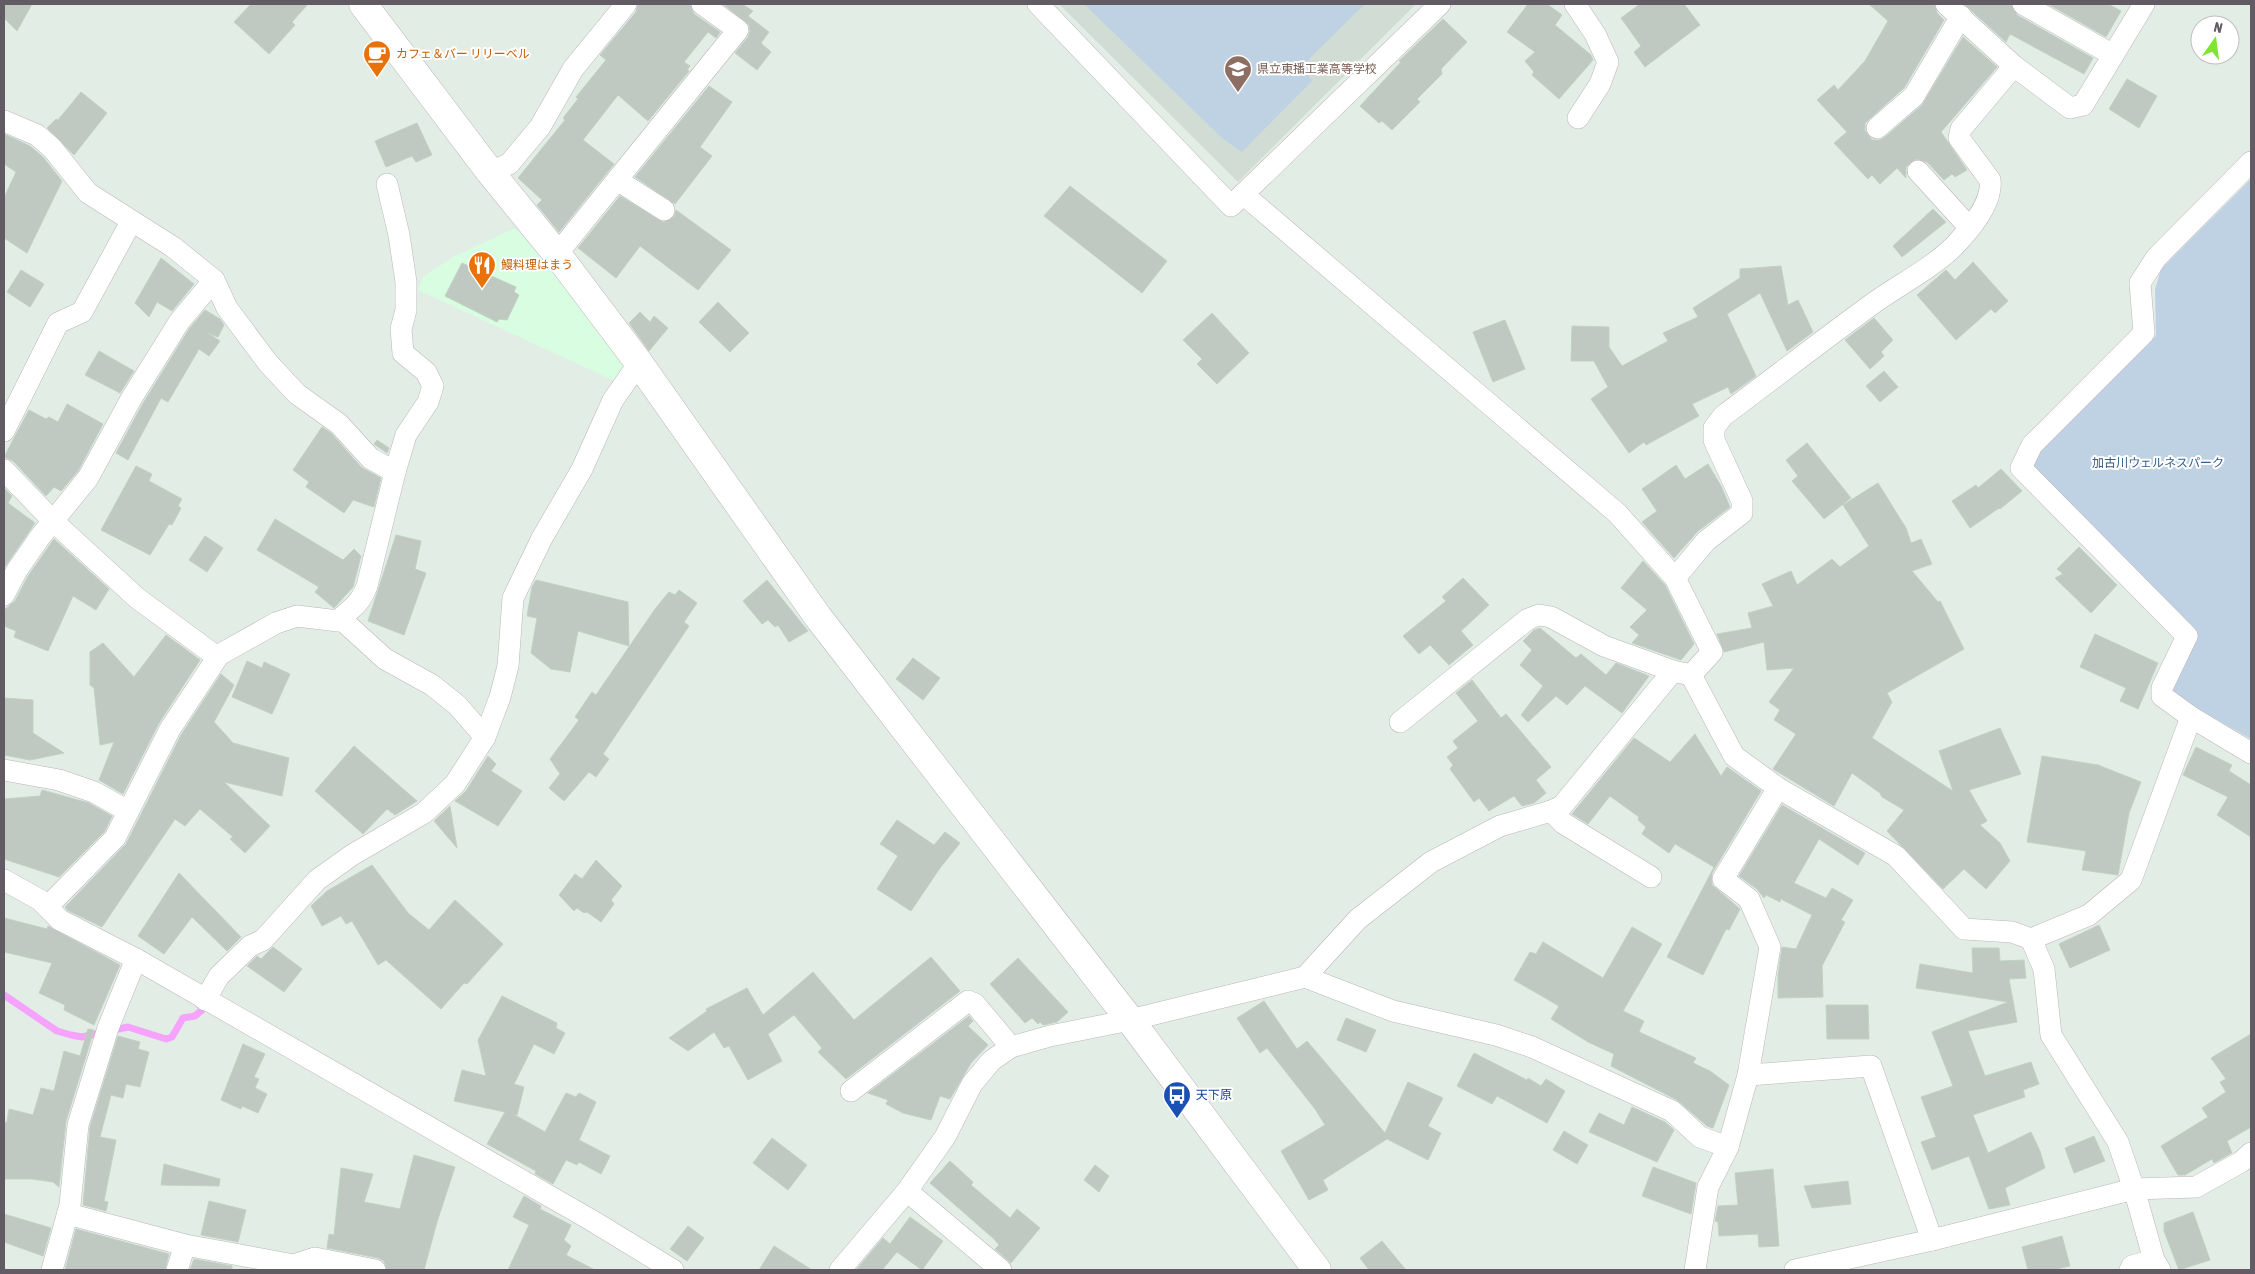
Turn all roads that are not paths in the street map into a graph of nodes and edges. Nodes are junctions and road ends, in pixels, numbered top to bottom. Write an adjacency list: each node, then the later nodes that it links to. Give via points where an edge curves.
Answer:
1 (363, 4): 17 (street)
2 (626, 4): 17 (street, via 573,69 540,127 509,164)
3 (702, 4): 18 (street, via 738,30)
4 (1038, 4): 20 (street, via 1231,206)
5 (1440, 4): 20 (street)
6 (1574, 4): 12 (street, via 1595,34 1608,62 1600,84)
7 (2023, 4): 10 (street)
8 (2140, 5): 10 (street)
9 (1954, 10): 11 (street); 14 (street, via 1914,96)
10 (2113, 55): 11 (street, via 2083,105 2070,108)
11 (2014, 66): 23 (street, via 1961,129 1959,138 1990,180 1991,188)
12 (1578, 118)
13 (4, 121): 22 (street, via 37,135 52,148 88,193)
14 (1877, 128)
15 (2251, 162): 36 (street, via 2156,258 2140,283 2144,333 2032,445 2021,468 2187,636 2162,688 2162,696)
16 (1918, 171): 23 (street)
17 (490, 172): 24 (street)
18 (617, 180): 21 (street); 24 (street)
19 (387, 184): 29 (street, via 400,235 406,282 406,310 401,329 403,353 426,372 433,386 428,402 406,435)
20 (1243, 194): 31 (street, via 1617,512)
21 (664, 210)
22 (131, 222): 25 (street, via 173,248); 27 (street, via 82,312 58,323)
23 (1970, 227): 31 (street, via 1958,243 1940,258 1723,416 1714,428 1714,440 1742,501 1742,513 1706,541)
24 (557, 254): 26 (street)
25 (214, 280): 29 (street, via 227,308 268,363 297,394 339,424 370,458); 30 (street, via 179,322 131,399 88,478)
26 (639, 363): 38 (street, via 613,400 582,469 542,538 513,598 508,666); 51 (street, via 818,617)
27 (4, 431)
28 (4, 470): 30 (street)
29 (395, 472): 33 (street, via 367,586 352,611)
30 (54, 522): 32 (street, via 17,570); 34 (street, via 137,598 213,654)
31 (1675, 578): 35 (street, via 1712,652)
32 (4, 595)
33 (340, 618): 34 (street, via 338,621 281,615); 38 (street, via 385,659 432,685 457,705)
34 (219, 655): 42 (street, via 170,729)
35 (1682, 673): 37 (street, via 1604,646 1551,617 1539,615 1528,619); 41 (street, via 1734,756); 43 (street, via 1562,806)
36 (2191, 717): 39 (street); 47 (street, via 2131,880 2089,915)
37 (1400, 722)
38 (485, 737): 50 (street, via 455,784 424,813 352,855 317,880 263,940 250,946 219,976)
39 (2251, 753)
40 (4, 770): 42 (street, via 59,780 94,792)
41 (1778, 788): 47 (street, via 1896,856 1964,929 2012,932); 53 (street, via 1724,879 1749,898 1770,947)
42 (128, 812): 46 (street, via 115,838)
43 (1551, 812): 44 (street, via 1563,823); 49 (street, via 1500,826 1431,862 1358,920)
44 (1651, 877)
45 (4, 880): 46 (street)
46 (47, 907): 48 (street, via 60,920)
47 (2031, 939): 57 (street, via 2044,969 2051,1035 2118,1142)
48 (136, 959): 50 (street); 59 (street, via 107,1032 78,1125)
49 (1305, 977): 51 (street); 55 (street, via 1393,1011 1496,1035 1532,1047 1672,1111 1700,1137)
50 (205, 1000): 66 (street)
51 (1130, 1020): 52 (street); 69 (street)
52 (1011, 1047): 54 (street, via 975,1004 968,1001); 58 (street, via 990,1061 972,1084 945,1137)
53 (1748, 1075): 55 (street); 60 (street, via 1871,1066)
54 (851, 1091)
55 (1728, 1147): 70 (street, via 1708,1187)
56 (2251, 1153): 57 (street, via 2196,1187)
57 (2134, 1189): 60 (street); 62 (street)
58 (907, 1190): 67 (street); 68 (street)
59 (68, 1214): 61 (street); 63 (street)
60 (1932, 1240): 71 (street)
61 (185, 1245): 64 (street); 65 (street, via 294,1265 314,1258)
62 (2157, 1265): 72 (street, via 2132,1266)
63 (52, 1270)
64 (177, 1270)
65 (375, 1270)
66 (673, 1270)
67 (840, 1270)
68 (1001, 1270)
69 (1317, 1270)
70 (1694, 1270)
71 (1796, 1270)
72 (2130, 1270)

